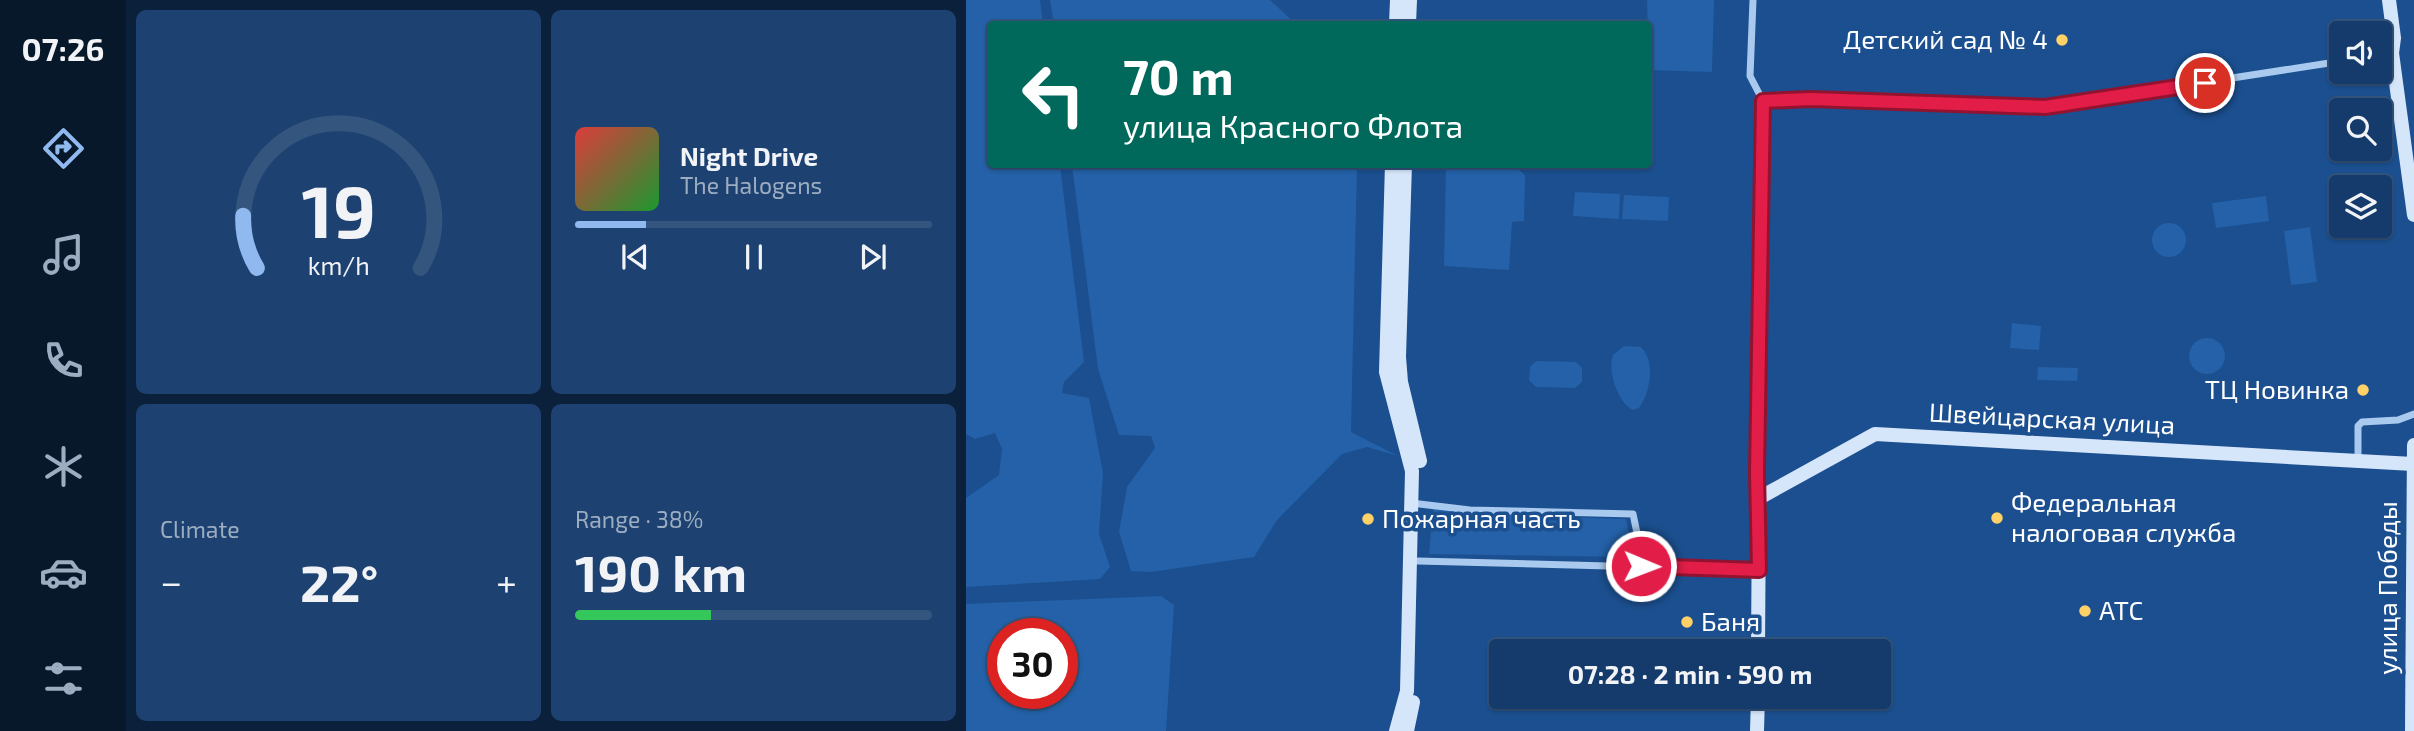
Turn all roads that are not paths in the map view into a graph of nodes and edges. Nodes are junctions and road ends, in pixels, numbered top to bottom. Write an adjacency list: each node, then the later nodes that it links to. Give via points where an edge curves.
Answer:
1 (1397, 0): 5 (main road)
2 (1410, 0): 6 (main road)
3 (1753, 0): 12 (street, via 1750,76)
4 (2389, 0): 7 (main road)
5 (1396, 21)
6 (1409, 21)
7 (2392, 21)
8 (2392, 23): 9 (main road)
9 (2392, 42)
10 (2329, 63): 12 (street, via 2045,107)
11 (2391, 84): 15 (main road)
12 (1763, 101): 20 (street)
13 (1392, 168): 21 (main road, via 1386,372 1409,452)
14 (1405, 168): 21 (main road, via 1399,357 1419,453)
15 (2414, 215)
16 (2414, 414): 18 (street, via 2362,422 2358,426)
17 (2414, 445): 19 (main road, улица Победы)
18 (2358, 460): 19 (main road, Швейцарская улица); 20 (main road, Швейцарская улица, via 1875,434)
19 (2413, 464): 30 (main road, улица Победы)
20 (1759, 498): 24 (main road)
21 (1416, 504): 22 (main road); 23 (street, via 1470,510 1633,514); 27 (main road, via 1407,691)
22 (1418, 561): 23 (street); 28 (main road, via 1413,707)
23 (1641, 566): 24 (street)
24 (1759, 570): 25 (main road)
25 (1758, 639)
26 (1758, 709): 29 (main road)
27 (1396, 731)
28 (1407, 731)
29 (1757, 731)
30 (2412, 731)

